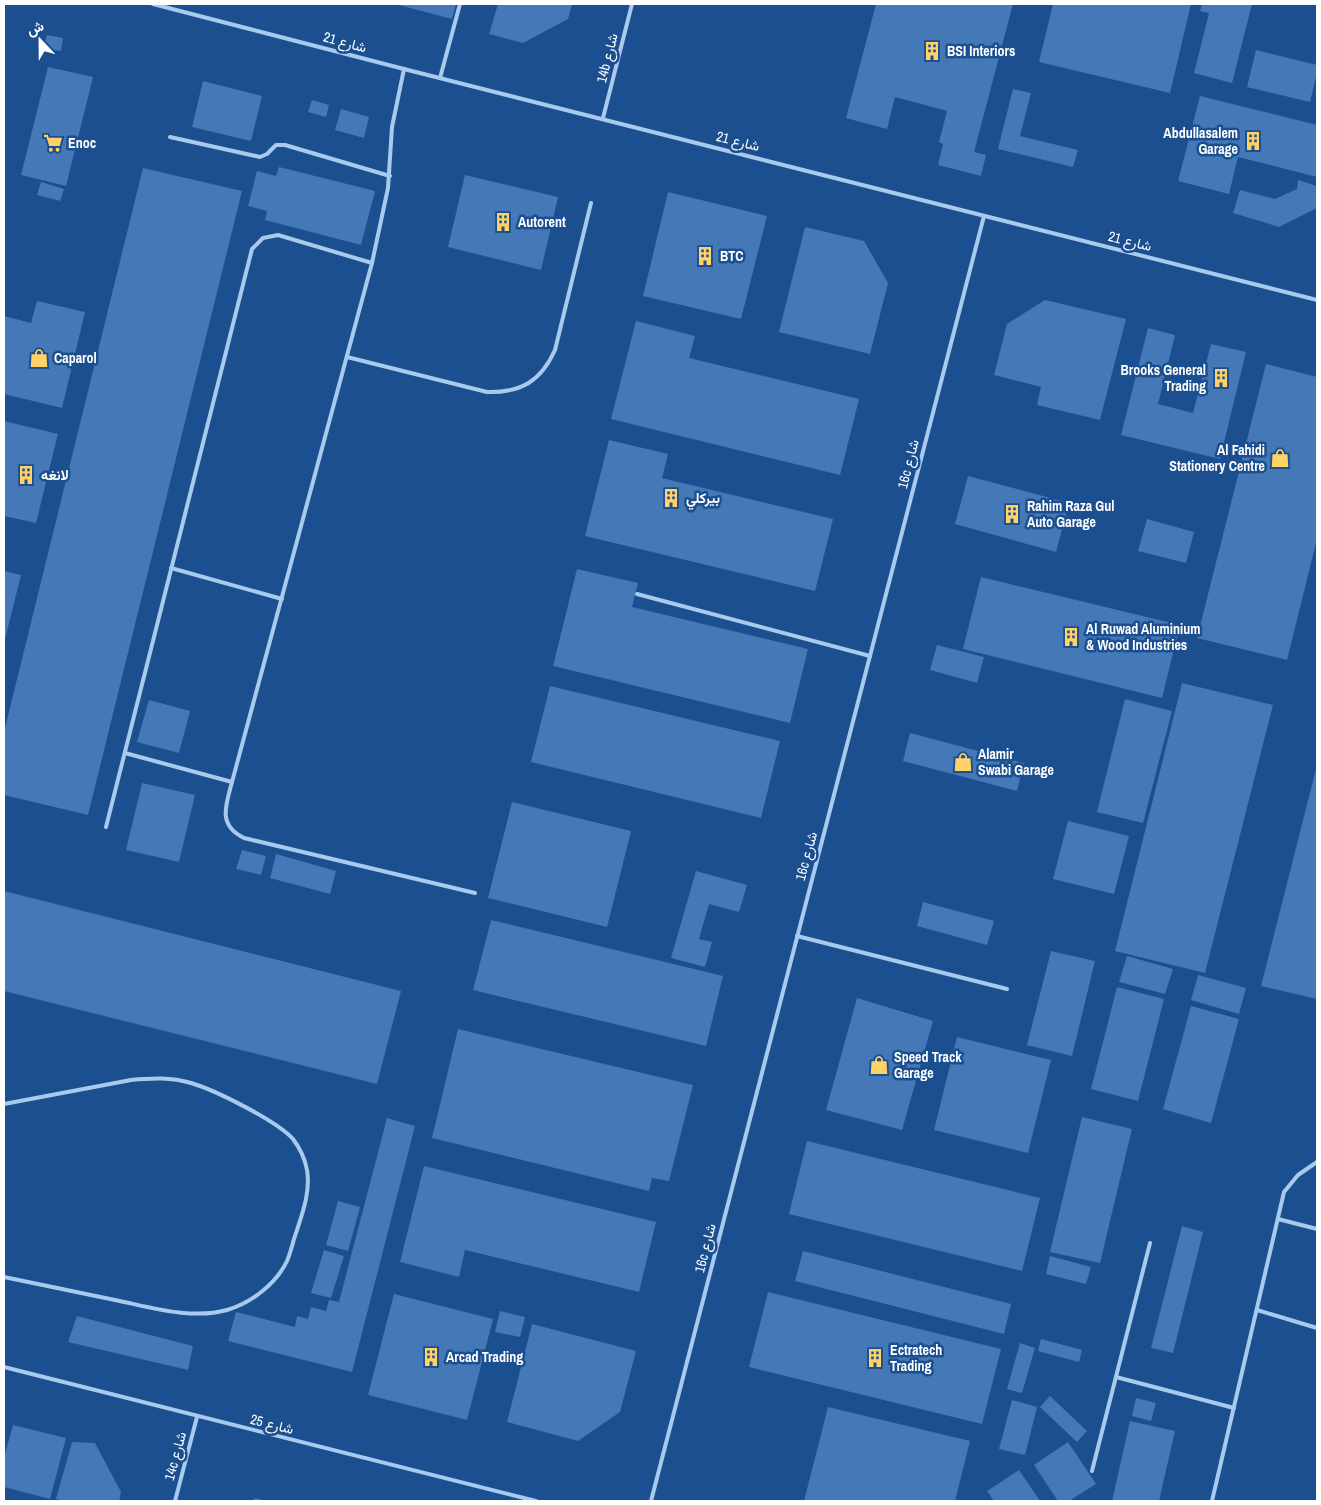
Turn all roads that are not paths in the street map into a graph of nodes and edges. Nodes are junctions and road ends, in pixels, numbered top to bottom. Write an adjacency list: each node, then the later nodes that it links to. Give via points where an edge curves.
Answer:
1 (153, 4): 4 (lane, شارع 21)
2 (460, 4): 5 (lane)
3 (632, 4): 6 (lane, 14b شارع)
4 (404, 69): 5 (lane, شارع 21); 8 (lane, via 392,127)
5 (440, 78): 6 (lane, شارع 21)
6 (603, 118): 10 (lane, شارع 21)
7 (170, 137): 8 (lane, via 260,158 276,145 285,145)
8 (390, 176): 11 (lane)
9 (591, 203): 13 (lane, via 555,350 540,375 529,384 502,393 488,392)
10 (984, 216): 12 (lane, شارع 21); 17 (lane, 16c شارع)
11 (372, 263): 13 (lane); 14 (lane, via 278,235 263,238 252,249)
12 (1317, 300)
13 (347, 358): 16 (lane)
14 (171, 568): 16 (lane); 18 (lane)
15 (637, 594): 17 (lane)
16 (282, 599): 19 (lane)
17 (870, 656): 22 (lane, 16c شارع)
18 (124, 753): 19 (lane); 20 (lane)
19 (232, 782): 21 (lane, via 225,814 231,829 244,838)
20 (106, 827)
21 (475, 893)
22 (797, 936): 23 (lane); 39 (lane, 16c شارع)
23 (1007, 989)
24 (4, 1104): 29 (lane, via 131,1080 160,1078 190,1083 226,1097 281,1128 302,1153 308,1185 306,1202 287,1261 276,1278 262,1292 227,1310 207,1313 167,1310)
25 (1317, 1162): 26 (lane, via 1290,1183 1284,1192)
26 (1278, 1218): 27 (lane); 30 (lane)
27 (1317, 1229)
28 (1150, 1244): 33 (lane)
29 (4, 1277)
30 (1257, 1310): 31 (lane); 34 (lane)
31 (1317, 1328)
32 (4, 1367): 35 (lane, شارع 25)
33 (1116, 1377): 34 (lane); 36 (lane)
34 (1234, 1408): 40 (lane)
35 (197, 1416): 37 (lane, 14c شارع); 38 (lane, شارع 25)
36 (1092, 1471)
37 (175, 1501)
38 (536, 1501)
39 (651, 1501)
40 (1212, 1501)

